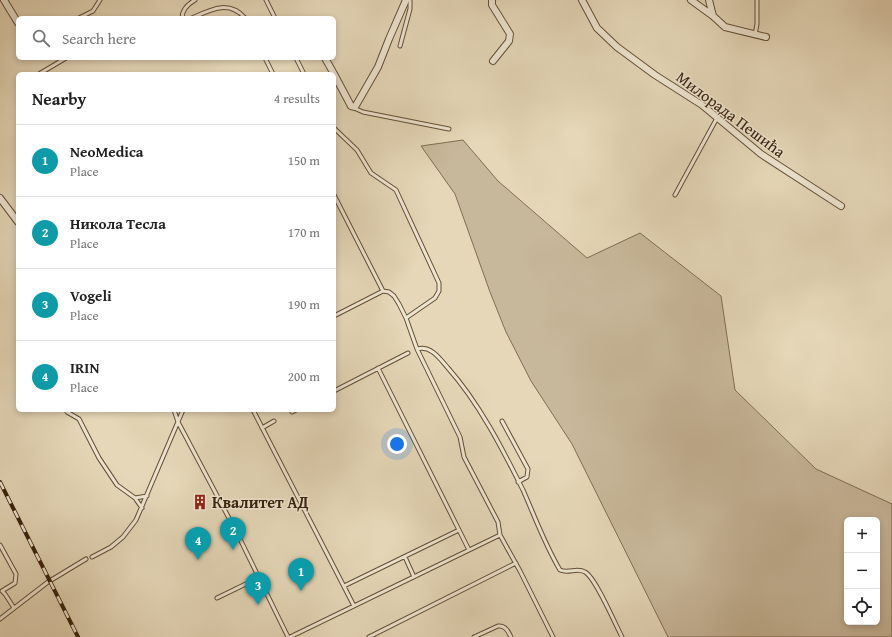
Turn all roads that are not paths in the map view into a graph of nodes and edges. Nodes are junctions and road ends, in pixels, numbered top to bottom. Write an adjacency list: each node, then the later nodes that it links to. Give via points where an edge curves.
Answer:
1 (4, 0): 18 (street)
2 (100, 0): 12 (lane, via 93,11)
3 (196, 0): 13 (lane, via 188,5)
4 (266, 0): 16 (lane)
5 (406, 0): 32 (street, via 378,68)
6 (410, 0): 21 (lane)
7 (492, 0): 26 (street, via 492,5 510,34 509,41)
8 (582, 0): 33 (street, Милорада Пешића, via 597,28 617,47)
9 (691, 0): 17 (street)
10 (709, 0): 17 (street)
11 (757, 0): 19 (lane)
12 (83, 16)
13 (182, 16)
14 (196, 16): 15 (lane, via 214,7 228,5 235,7)
15 (242, 16)
16 (274, 16)
17 (713, 16): 19 (street, via 725,27)
18 (16, 20)
19 (755, 35): 20 (street)
20 (766, 37)
21 (400, 46)
22 (63, 60): 27 (lane)
23 (266, 60): 28 (lane)
24 (297, 60): 29 (lane)
25 (326, 60): 30 (street)
26 (493, 61)
27 (42, 72)
28 (272, 72)
29 (303, 72)
30 (333, 72)
31 (336, 78): 32 (street)
32 (354, 108): 34 (lane)
33 (717, 118): 36 (lane); 39 (street, Милорада Пешића, via 761,154)
34 (449, 129)
35 (336, 130): 43 (lane, via 357,150 371,173 396,190 439,283 439,291 435,298)
36 (675, 195)
37 (0, 198): 40 (street)
38 (336, 198): 41 (lane)
39 (841, 206)
40 (16, 219)
41 (383, 291): 42 (lane); 43 (lane, via 394,296)
42 (336, 315)
43 (406, 318): 44 (lane)
44 (417, 349): 56 (lane, via 430,350 462,383 491,430); 61 (lane, via 460,437 464,457 498,522)
45 (408, 353): 46 (lane)
46 (378, 368): 47 (lane); 60 (lane)
47 (336, 390)
48 (67, 412): 58 (lane, via 80,419 99,458 117,485)
49 (175, 412): 54 (lane)
50 (182, 412): 54 (lane)
51 (254, 412): 55 (lane)
52 (274, 421): 55 (lane)
53 (502, 421): 56 (lane, via 528,468 527,477)
54 (178, 422): 57 (lane); 69 (lane)
55 (262, 428): 70 (lane)
56 (518, 482): 81 (lane, via 560,570 586,572 594,582)
57 (147, 496): 58 (lane); 59 (lane)
58 (135, 498): 59 (lane)
59 (142, 508): 65 (lane, via 123,537)
60 (459, 530): 63 (lane); 64 (lane)
61 (500, 535): 63 (lane); 67 (lane)
62 (0, 545): 71 (lane, via 16,574 15,582)
63 (469, 550): 68 (lane)
64 (405, 556): 68 (lane); 70 (lane)
65 (92, 557)
66 (86, 559): 74 (lane, via 48,582)
67 (516, 563): 77 (lane); 80 (lane)
68 (414, 577): 73 (lane)
69 (258, 578): 72 (lane); 76 (lane)
70 (344, 586): 73 (lane)
71 (1, 591): 74 (lane)
72 (217, 598)
73 (354, 606): 76 (lane)
74 (14, 608): 75 (lane)
75 (0, 619)
76 (289, 637)
77 (369, 637)
78 (474, 637): 79 (lane, via 501,625 508,630)
79 (511, 637)
80 (553, 637)
81 (622, 637)

